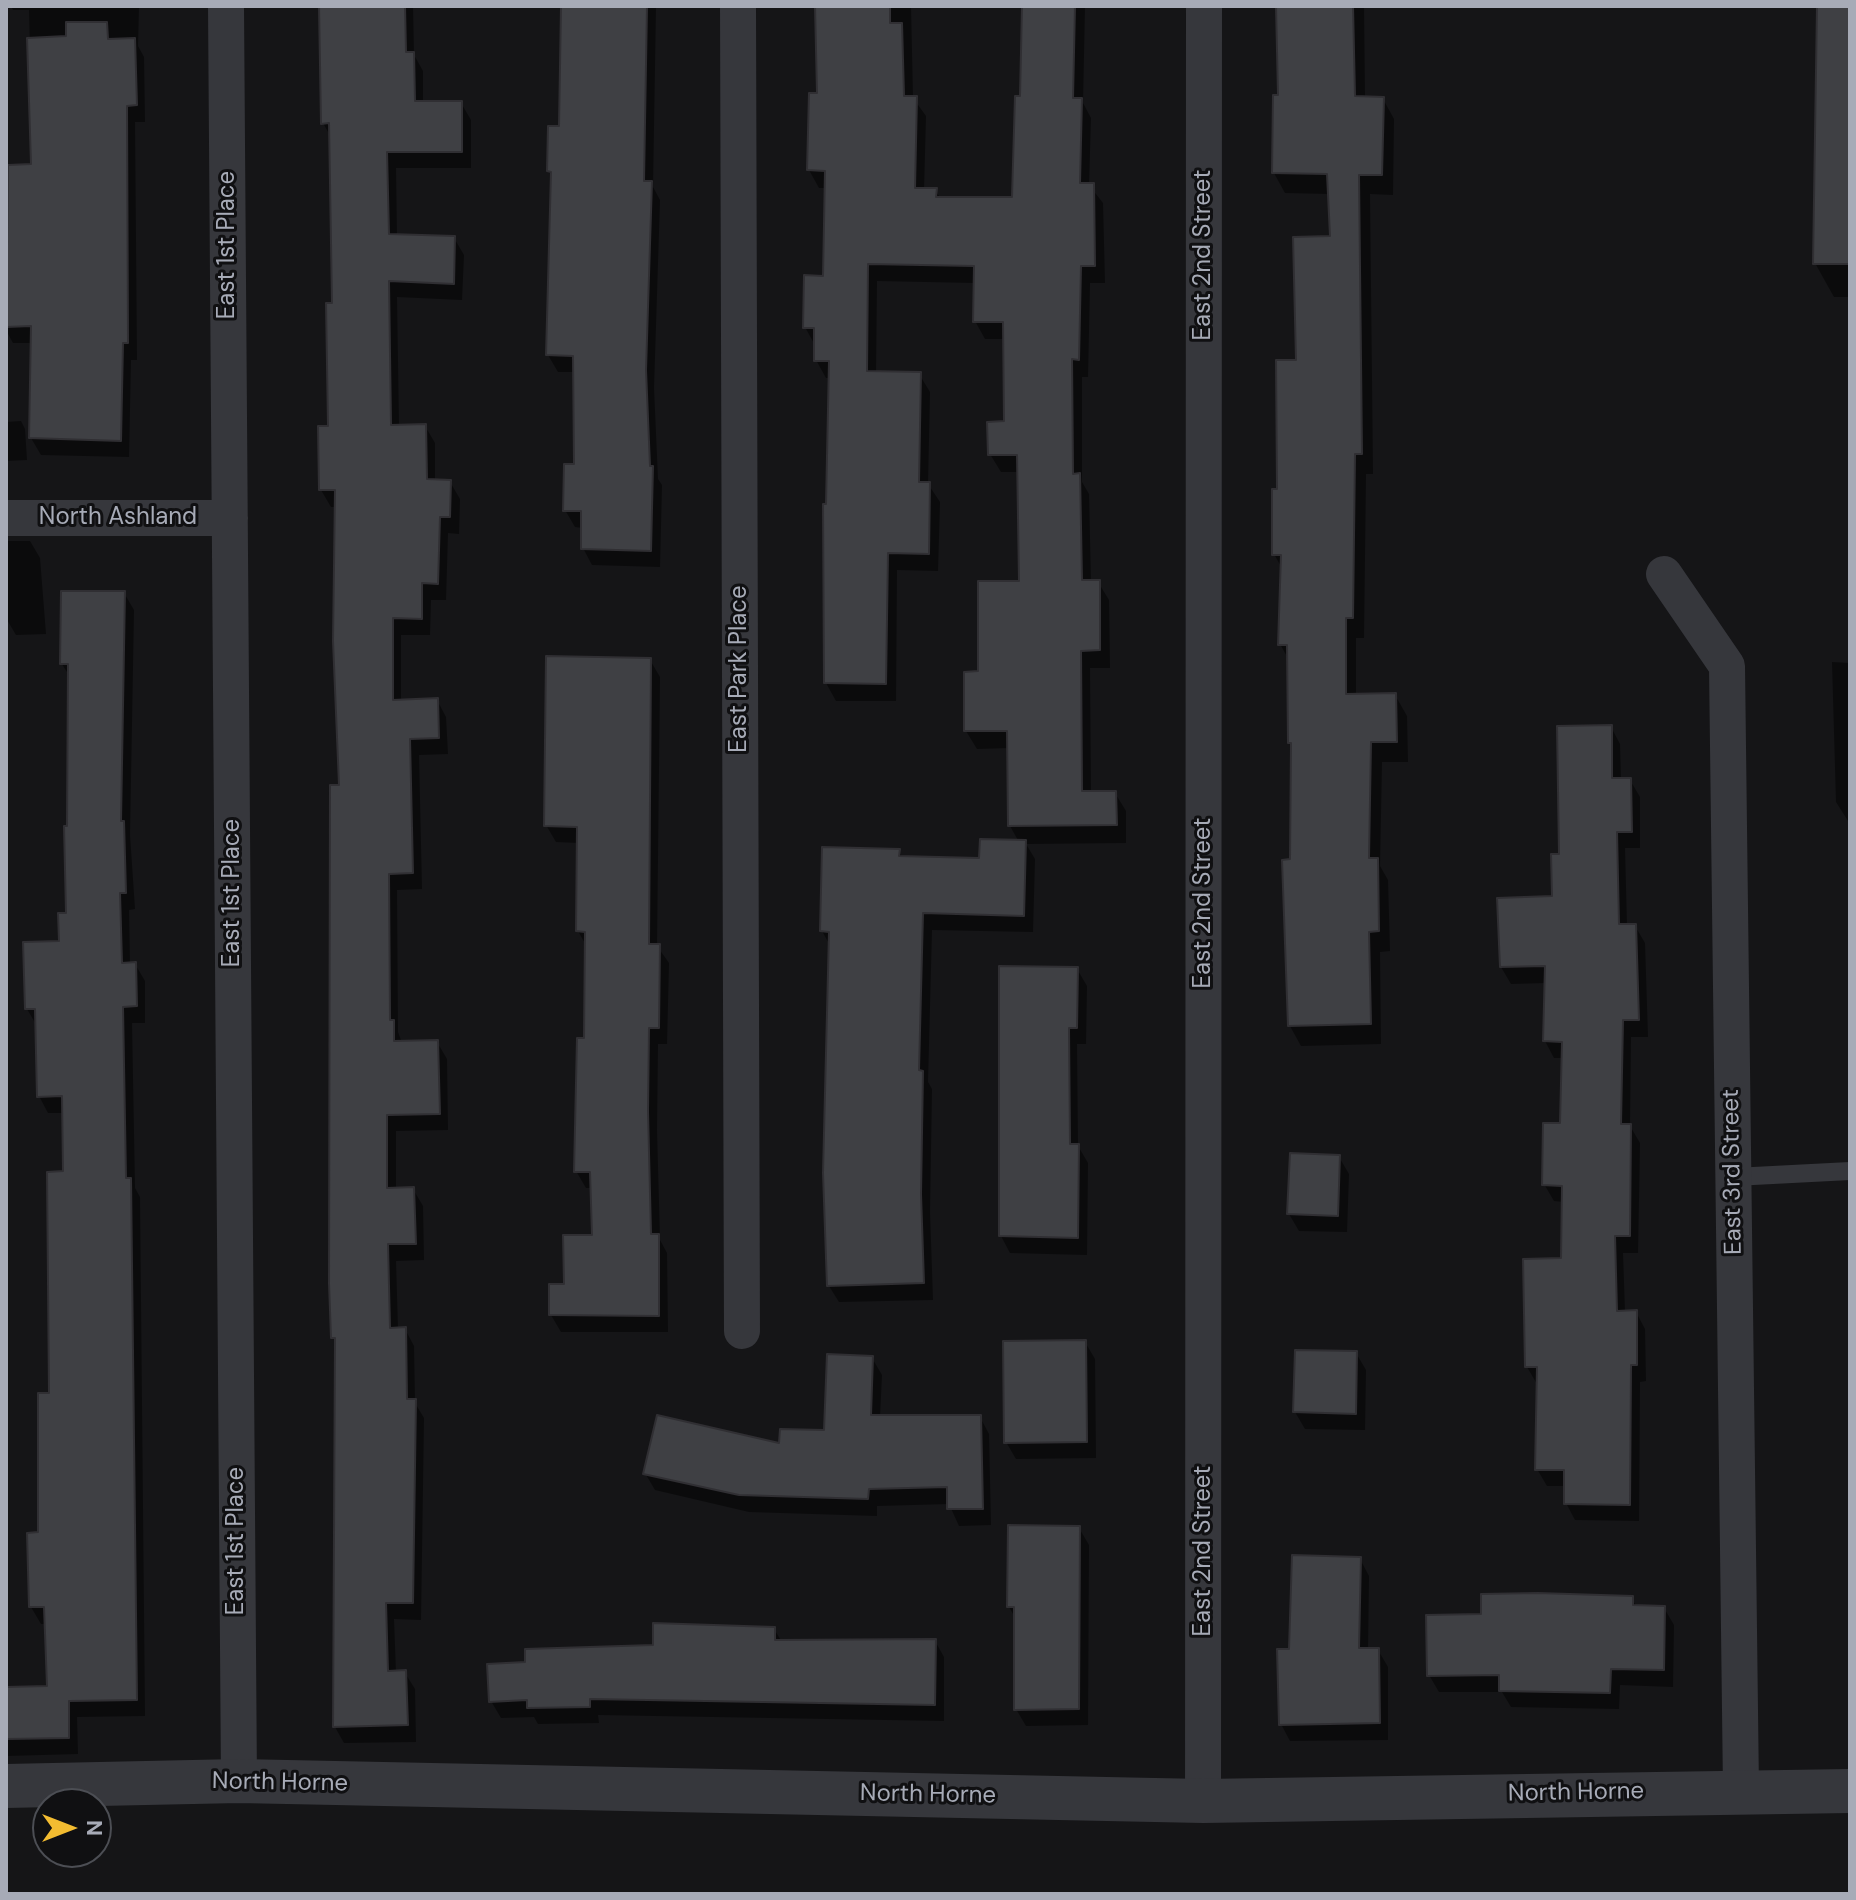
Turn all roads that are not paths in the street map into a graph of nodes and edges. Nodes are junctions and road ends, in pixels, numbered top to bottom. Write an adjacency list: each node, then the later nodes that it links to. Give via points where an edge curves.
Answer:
1 (226, 6): 5 (street, East 1st Place)
2 (738, 6): 9 (street, East Park Place)
3 (1204, 6): 14 (street, East 2nd Street)
4 (6, 518): 5 (street, North Ashland)
5 (230, 518): 10 (street, East 1st Place)
6 (1664, 574): 8 (street, East 3rd Street, via 1727,666)
7 (1850, 1171): 8 (lane)
8 (1734, 1177): 12 (street, East 3rd Street)
9 (742, 1331)
10 (239, 1781): 11 (street, North Horne); 14 (street, North Horne)
11 (6, 1786)
12 (1741, 1790): 13 (street, North Horne); 14 (street, North Horne)
13 (1850, 1791)
14 (1203, 1801)

